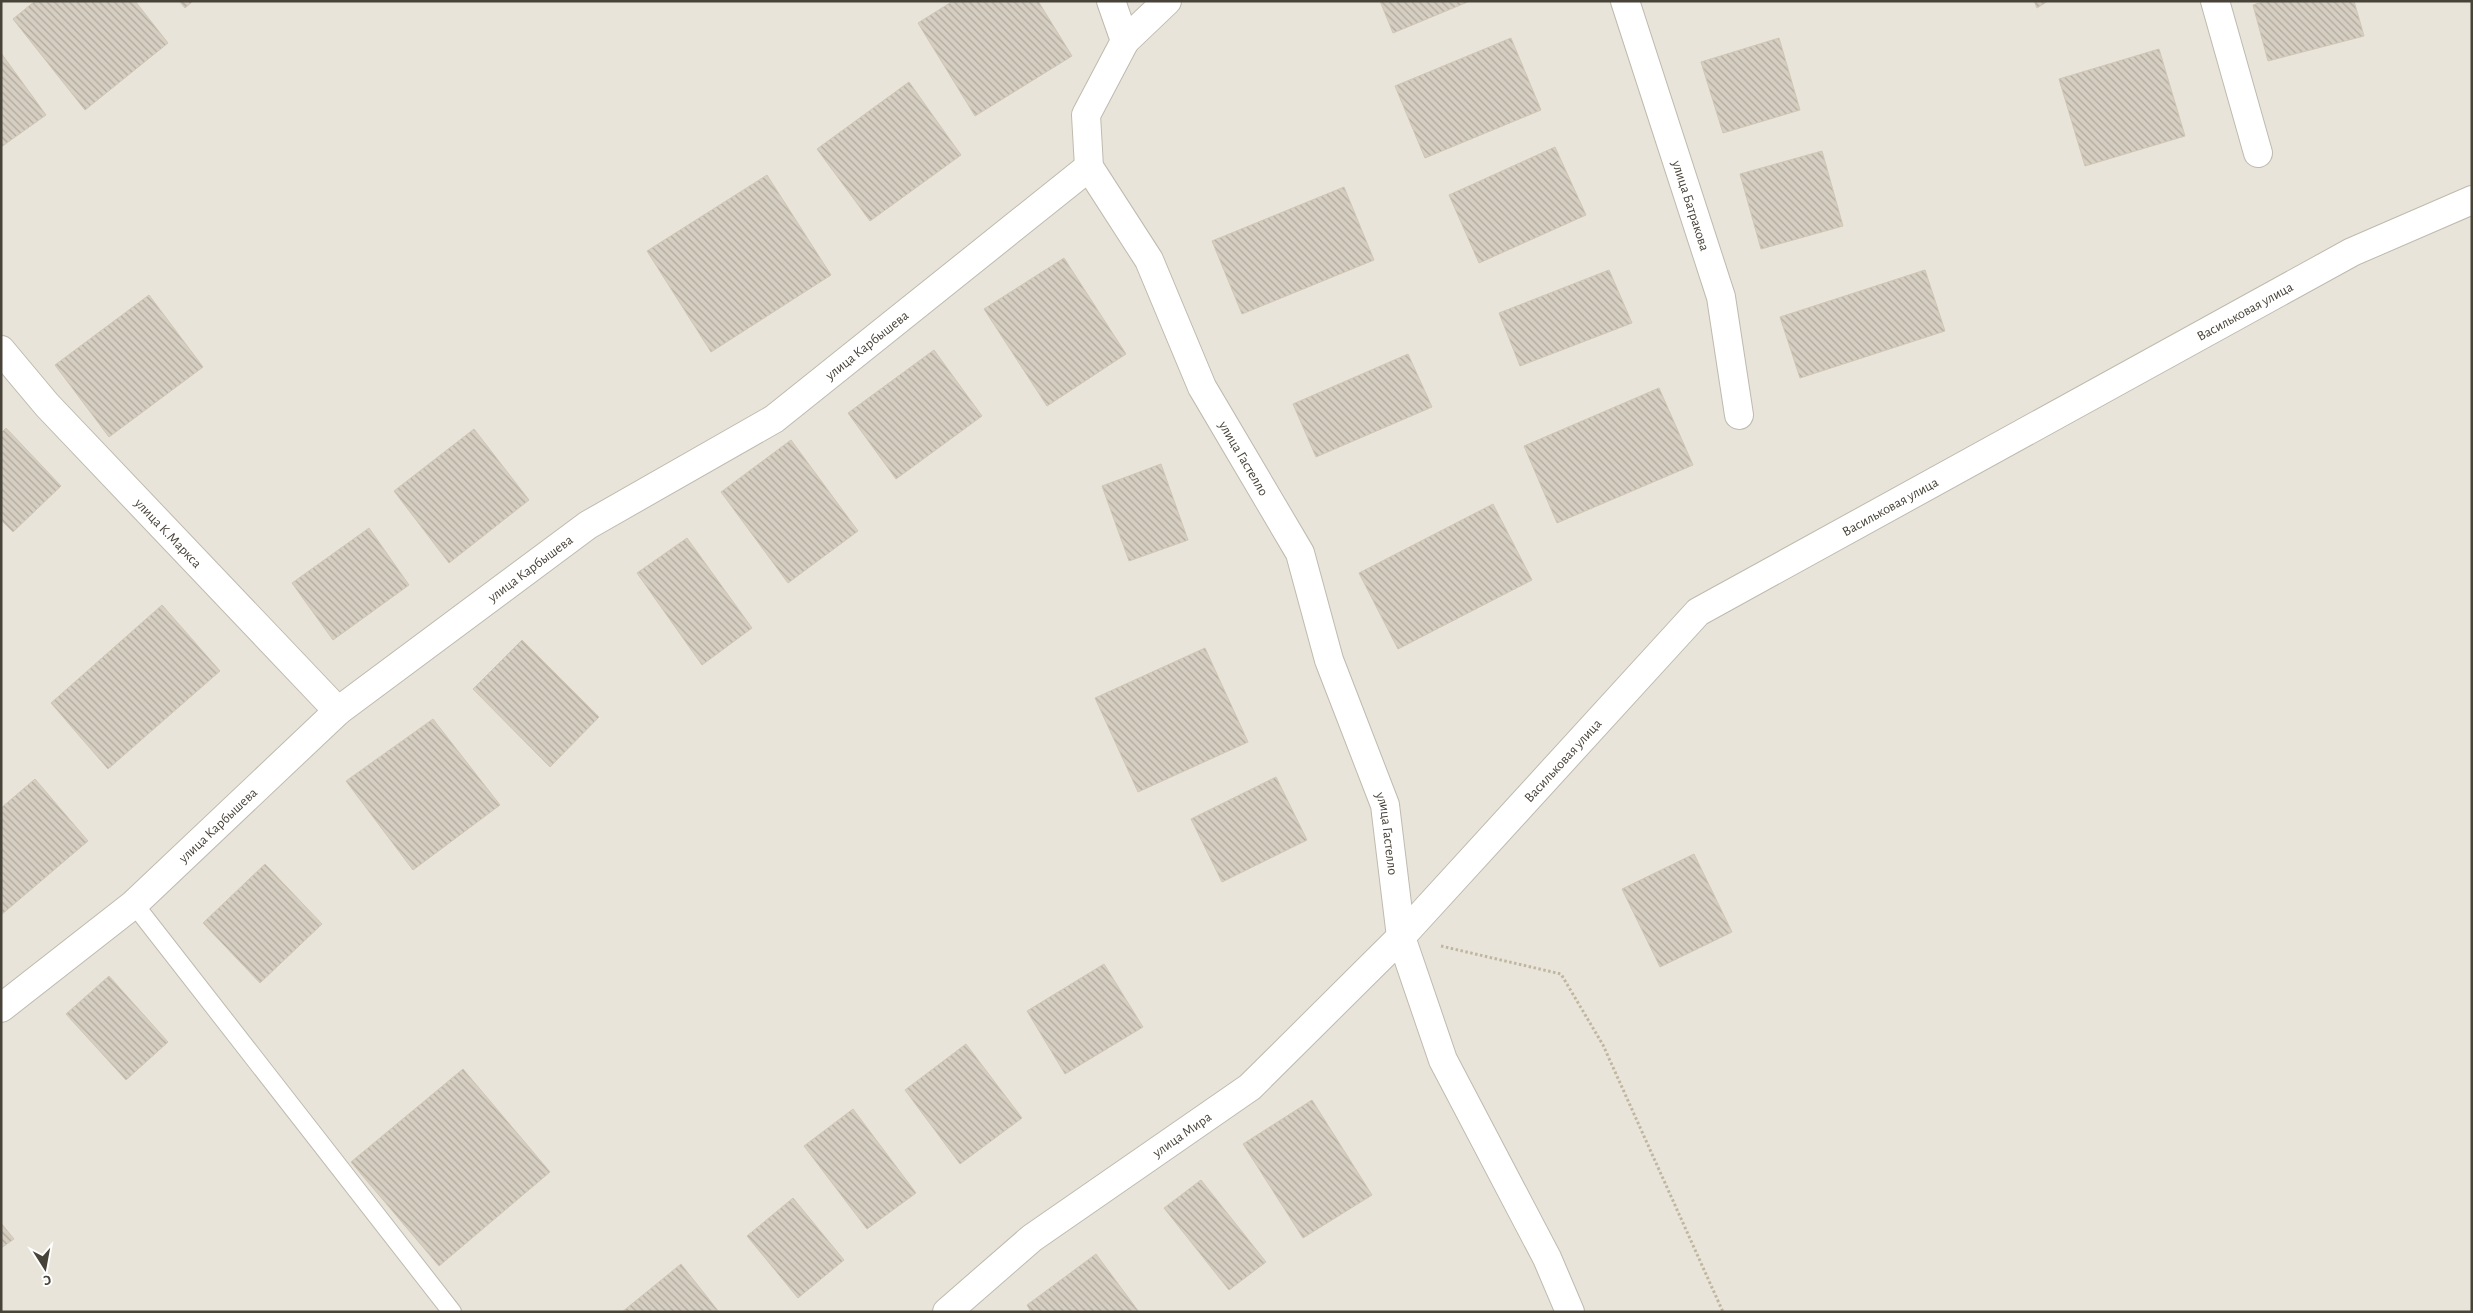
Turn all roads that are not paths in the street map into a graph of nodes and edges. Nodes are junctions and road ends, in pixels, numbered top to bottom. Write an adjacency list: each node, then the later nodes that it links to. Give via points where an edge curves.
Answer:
1 (1111, 1): 5 (street)
2 (1167, 1): 5 (street)
3 (1625, 1): 10 (street, улица Батракова, via 1720,297)
4 (2215, 1): 6 (street)
5 (1124, 41): 7 (street, улица Гастелло, via 1086,116)
6 (2258, 153)
7 (1089, 167): 11 (street, улица Карбышева, via 774,419 588,525); 13 (street, улица Гастелло, via 1149,260 1202,386 1300,553 1329,660 1385,804)
8 (2472, 200): 13 (street, Васильковая улица, via 2352,252 1698,612)
9 (1, 350): 11 (street, улица К.Маркса, via 47,405)
10 (1739, 415)
11 (338, 710): 12 (street, улица Карбышева)
12 (134, 904): 14 (street, улица Карбышева); 15 (lane)
13 (1401, 937): 16 (street, улица Мира, via 1250,1087 1032,1238); 17 (street, улица Гастелло, via 1443,1060 1547,1258)
14 (1, 1008)
15 (452, 1312)
16 (947, 1312)
17 (1570, 1312)

